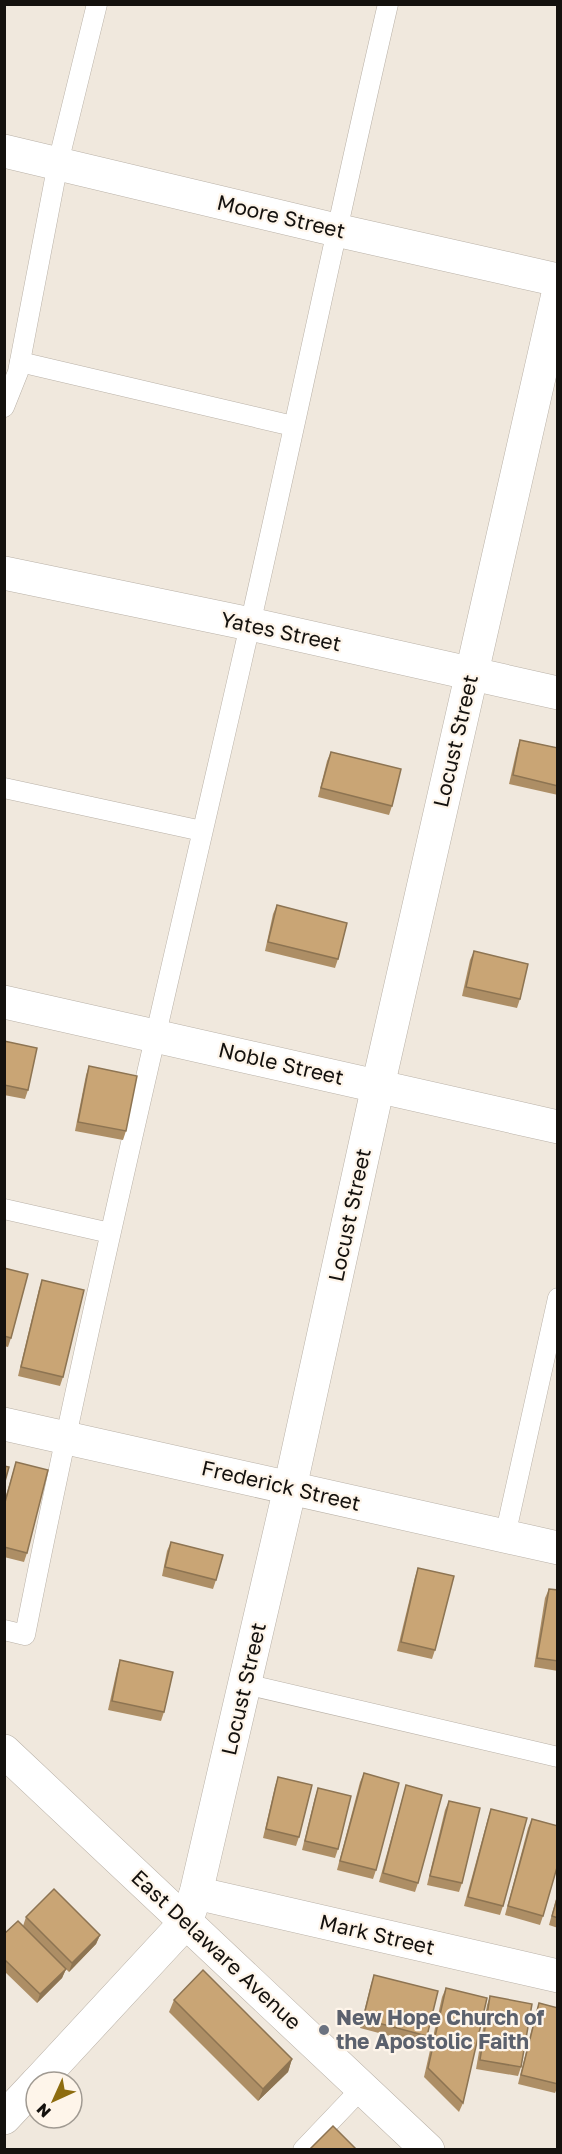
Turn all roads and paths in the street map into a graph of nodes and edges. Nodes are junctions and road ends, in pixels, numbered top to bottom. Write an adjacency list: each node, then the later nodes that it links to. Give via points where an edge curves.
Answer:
1 (96, 4): 4 (lane)
2 (388, 4): 5 (lane)
3 (4, 151): 4 (street, Moore Street)
4 (58, 164): 5 (street, Moore Street); 8 (lane)
5 (336, 230): 6 (street, Moore Street); 10 (lane)
6 (558, 280)
7 (558, 294): 13 (street, Locust Street)
8 (20, 362): 9 (lane); 10 (lane)
9 (4, 407)
10 (293, 426): 12 (lane)
11 (4, 573): 12 (street, Yates Street)
12 (250, 624): 13 (street, Yates Street); 16 (lane)
13 (472, 674): 14 (street, Yates Street); 19 (street, Locust Street)
14 (558, 693)
15 (4, 788): 16 (lane)
16 (202, 831): 18 (lane)
17 (4, 1002): 18 (street, Noble Street)
18 (154, 1036): 19 (street, Noble Street); 22 (lane)
19 (378, 1086): 20 (street, Noble Street); 27 (street, Locust Street)
20 (558, 1127)
21 (4, 1209): 22 (lane)
22 (110, 1233): 26 (lane)
23 (558, 1298): 24 (lane)
24 (554, 1334): 28 (lane)
25 (4, 1424): 26 (street, Frederick Street)
26 (64, 1437): 27 (street, Frederick Street); 30 (lane, via 25,1635)
27 (290, 1488): 28 (street, Frederick Street); 31 (street, Locust Street)
28 (505, 1536): 29 (street, Frederick Street)
29 (558, 1548)
30 (4, 1630)
31 (245, 1684): 32 (lane); 34 (street, Locust Street)
32 (558, 1757)
33 (9, 1764): 34 (street, East Delaware Avenue)
34 (191, 1908): 35 (street, Mark Street); 36 (street, Locust Street); 37 (street, East Delaware Avenue)
35 (558, 1976)
36 (48, 2070)
37 (362, 2088): 40 (lane); 41 (street, East Delaware Avenue)
38 (24, 2097): 39 (street, Locust Street)
39 (4, 2118)
40 (303, 2150)
41 (428, 2150)

